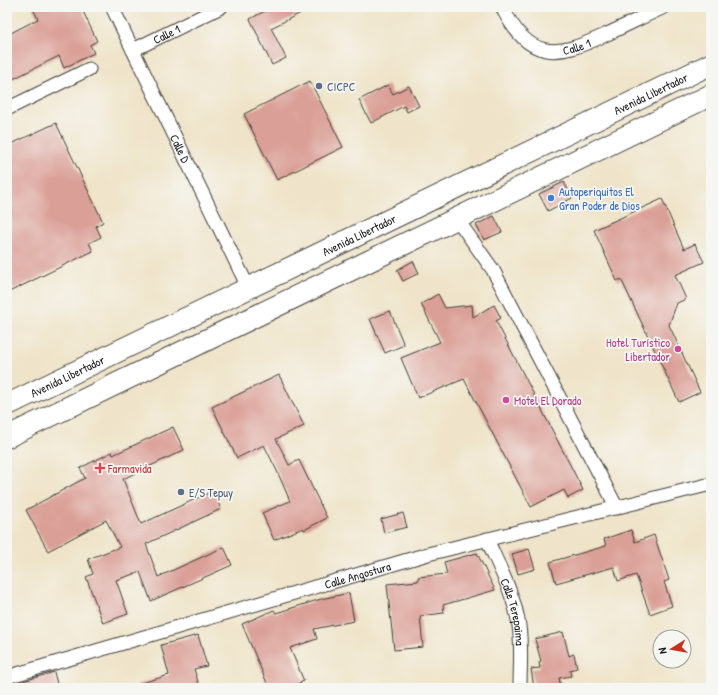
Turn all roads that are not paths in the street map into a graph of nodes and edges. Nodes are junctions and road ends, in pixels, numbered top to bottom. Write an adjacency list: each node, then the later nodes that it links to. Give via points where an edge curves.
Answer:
1 (112, 7): 5 (street, Calle D)
2 (221, 7): 5 (street, Calle 1)
3 (502, 7): 4 (street, Calle 1, via 515,30 530,44 541,49 557,51 581,46)
4 (664, 7)
5 (133, 50): 11 (street, Calle D)
6 (711, 64): 11 (main road, Avenida Libertador)
7 (89, 69): 9 (street)
8 (711, 95): 10 (main road)
9 (7, 109)
10 (458, 219): 12 (main road); 16 (street, via 493,270)
11 (249, 288): 12 (main road); 13 (main road, Avenida Libertador)
12 (261, 314): 14 (main road)
13 (7, 405)
14 (7, 437)
15 (711, 484): 16 (street, Calle Angostura)
16 (617, 508): 17 (street, Calle Angostura)
17 (487, 540): 18 (street, Calle Angostura, via 428,554); 19 (street, Calle Terepaima, via 508,587 519,625)
18 (7, 676)
19 (520, 688)

